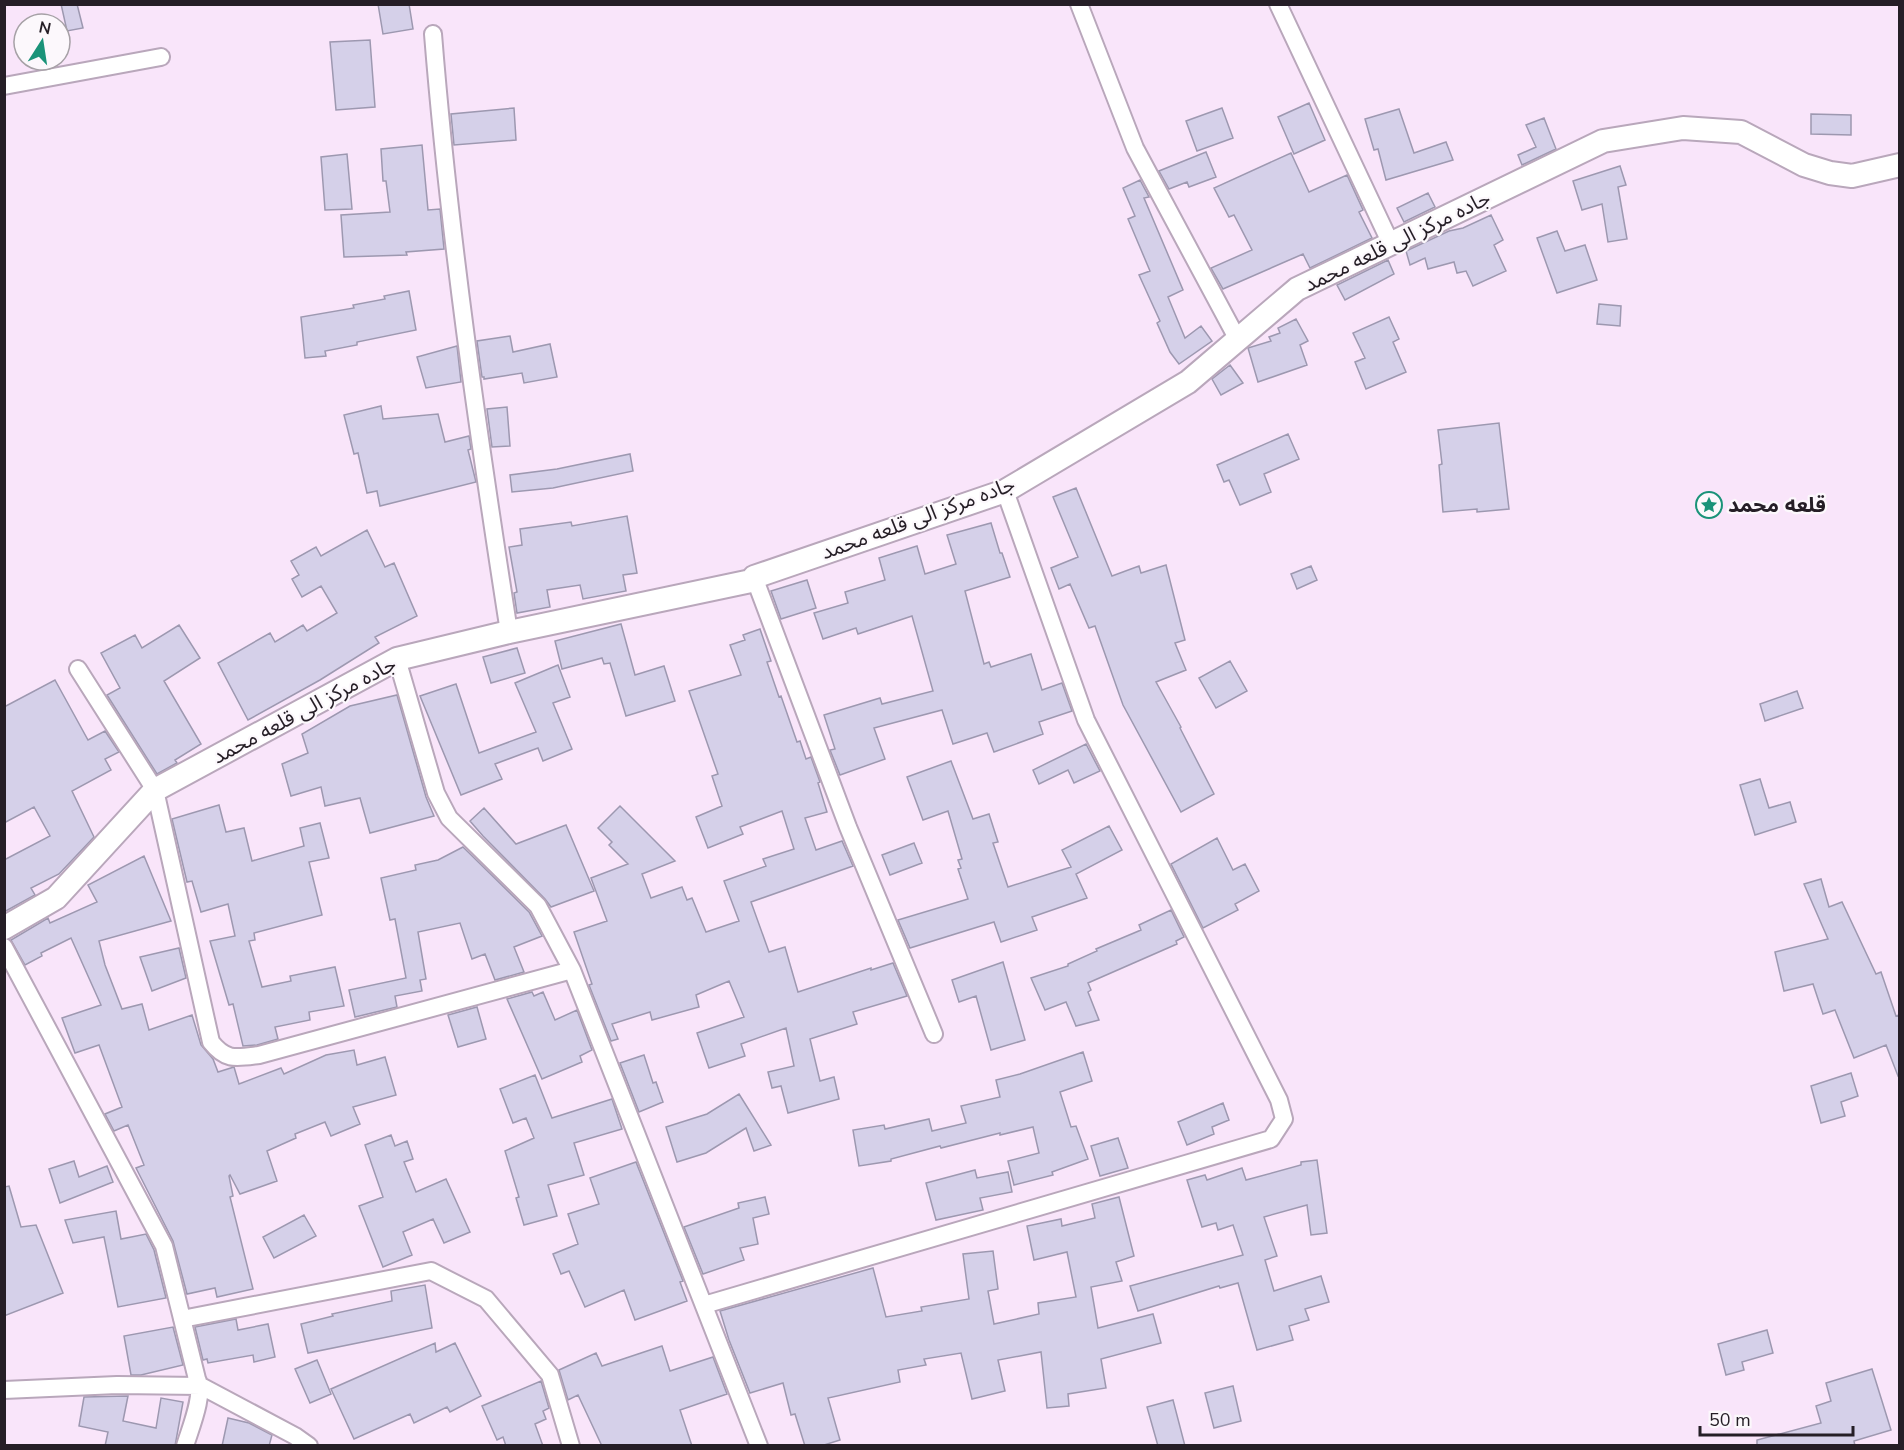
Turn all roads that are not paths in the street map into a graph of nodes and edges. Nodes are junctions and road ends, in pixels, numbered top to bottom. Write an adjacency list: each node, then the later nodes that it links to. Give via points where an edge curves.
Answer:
1 (1079, 4): 8 (street, via 1135,148)
2 (1278, 4): 7 (street)
3 (433, 34): 11 (street, via 441,131 480,442)
4 (161, 57): 5 (street)
5 (4, 86)
6 (1899, 165): 7 (street, جاده مرکز الی قلعه محمد, via 1852,176 1830,173 1804,165 1741,132 1683,128 1603,141)
7 (1391, 244): 8 (street, جاده مرکز الی قلعه محمد, via 1297,289)
8 (1238, 340): 9 (street, جاده مرکز الی قلعه محمد, via 1188,382)
9 (1005, 491): 10 (street, جاده مرکز الی قلعه محمد); 19 (street, via 1086,720 1279,1100 1284,1119 1271,1139)
10 (754, 577): 11 (street, جاده مرکز الی قلعه محمد, via 752,581); 18 (street, via 848,827)
11 (509, 632): 12 (street, جاده مرکز الی قلعه محمد)
12 (397, 660): 14 (street, جاده مرکز الی قلعه محمد); 17 (street, via 442,807 538,906)
13 (78, 669): 14 (street)
14 (155, 790): 15 (street, جاده مرکز الی قلعه محمد, via 56,898); 17 (street, via 211,1042 230,1058 259,1054)
15 (4, 928)
16 (4, 946): 20 (street, via 164,1246)
17 (572, 970): 19 (street)
18 (934, 1034)
19 (704, 1305): 26 (street)
20 (182, 1319): 21 (street); 25 (street, via 431,1271 486,1299 550,1375)
21 (201, 1386): 22 (street); 23 (street); 24 (street)
22 (4, 1389)
23 (185, 1446)
24 (309, 1446)
25 (571, 1446)
26 (759, 1446)

